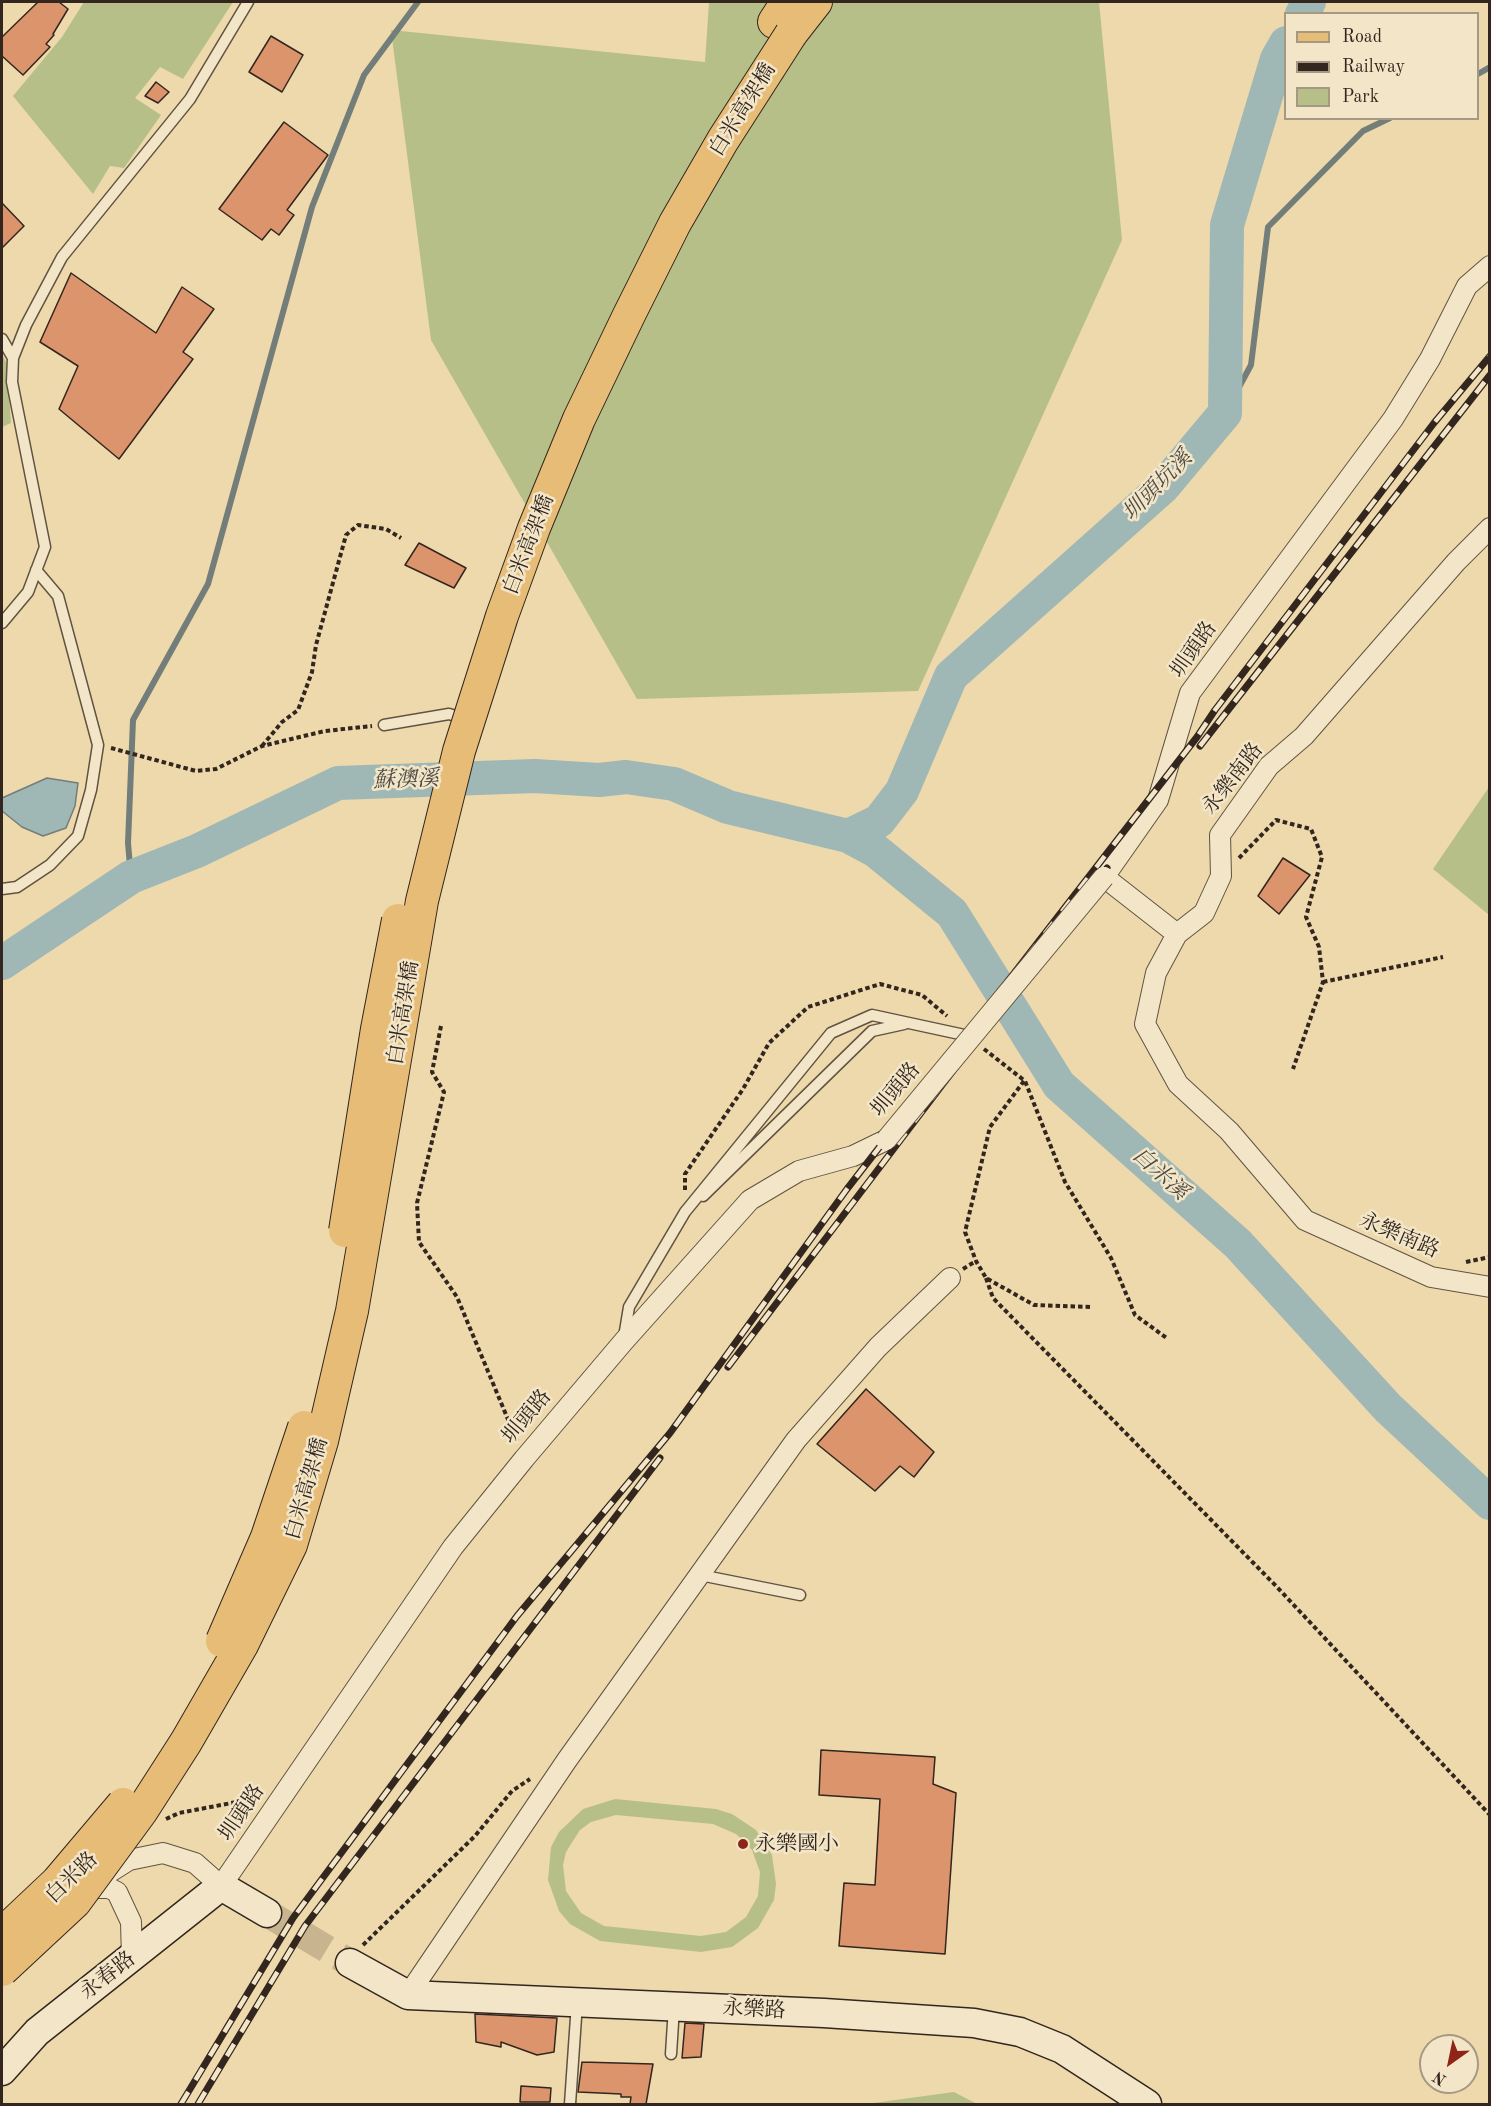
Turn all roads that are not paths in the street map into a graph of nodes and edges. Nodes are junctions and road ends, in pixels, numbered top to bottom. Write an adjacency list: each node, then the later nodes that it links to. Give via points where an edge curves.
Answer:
1 (248, 2): 6 (lane, via 190,99 62,257)
2 (816, 2): 3 (main road, 白米高架橋)
3 (784, 19): 10 (main road, 白米高架橋, bridge, via 723,140 675,223 579,420)
4 (1490, 266): 12 (street, 圳頭路, via 1467,286 1430,359 1393,419 1190,693 1158,800)
5 (2, 339): 6 (lane)
6 (13, 358): 8 (lane, via 12,382 45,547)
7 (1490, 528): 14 (street, 永樂南路, via 1304,736 1269,766 1220,835 1221,876 1204,913)
8 (36, 570): 9 (lane, via 28,592); 13 (lane, via 58,596 98,745 78,836 50,866 17,887)
9 (2, 623)
10 (459, 717): 11 (lane); 26 (main road, 白米高架橋, bridge, via 400,908 333,1307 302,1436 267,1537 222,1641 125,1802 57,1882); 29 (main road, 白米高架橋, bridge, via 422,901 352,1311 322,1440 291,1545 242,1645 141,1812 75,1902)
11 (384, 725)
12 (1104, 877): 14 (street); 20 (street, 圳頭路, bridge, via 886,1140 853,1156 799,1171 750,1200)
13 (2, 889)
14 (1177, 934): 19 (street, 永樂南路, via 1156,973 1145,1024 1178,1084 1229,1131 1305,1220 1431,1277)
15 (910, 1022): 16 (lane); 17 (lane, via 872,1031); 17 (lane, via 872,1015 831,1033)
16 (969, 1036)
17 (685, 1212): 20 (lane, via 629,1307)
18 (950, 1278): 21 (street, via 878,1347 796,1440)
19 (1490, 1287)
20 (624, 1341): 23 (street, 圳頭路, via 453,1547)
21 (700, 1575): 22 (lane); 31 (street, via 567,1760)
22 (800, 1595)
23 (221, 1886): 24 (street, 白米路, via 195,1863 163,1854 129,1860); 25 (street); 28 (street, 永春路)
24 (93, 1888): 28 (street, via 117,1892 131,1922); 30 (street, 白米路)
25 (267, 1913)
26 (2, 1934)
27 (352, 1958): 31 (street, 永樂路)
28 (132, 1959): 35 (street, 永春路, via 36,2032)
29 (2, 1970)
30 (2, 1978)
31 (408, 1995): 32 (street, 永樂路)
32 (577, 2002): 33 (street, 永樂路); 36 (lane)
33 (674, 2006): 34 (lane); 37 (street, 永樂路, via 997,2027 1062,2049)
34 (671, 2054)
35 (2, 2071)
36 (570, 2104)
37 (1147, 2104)

